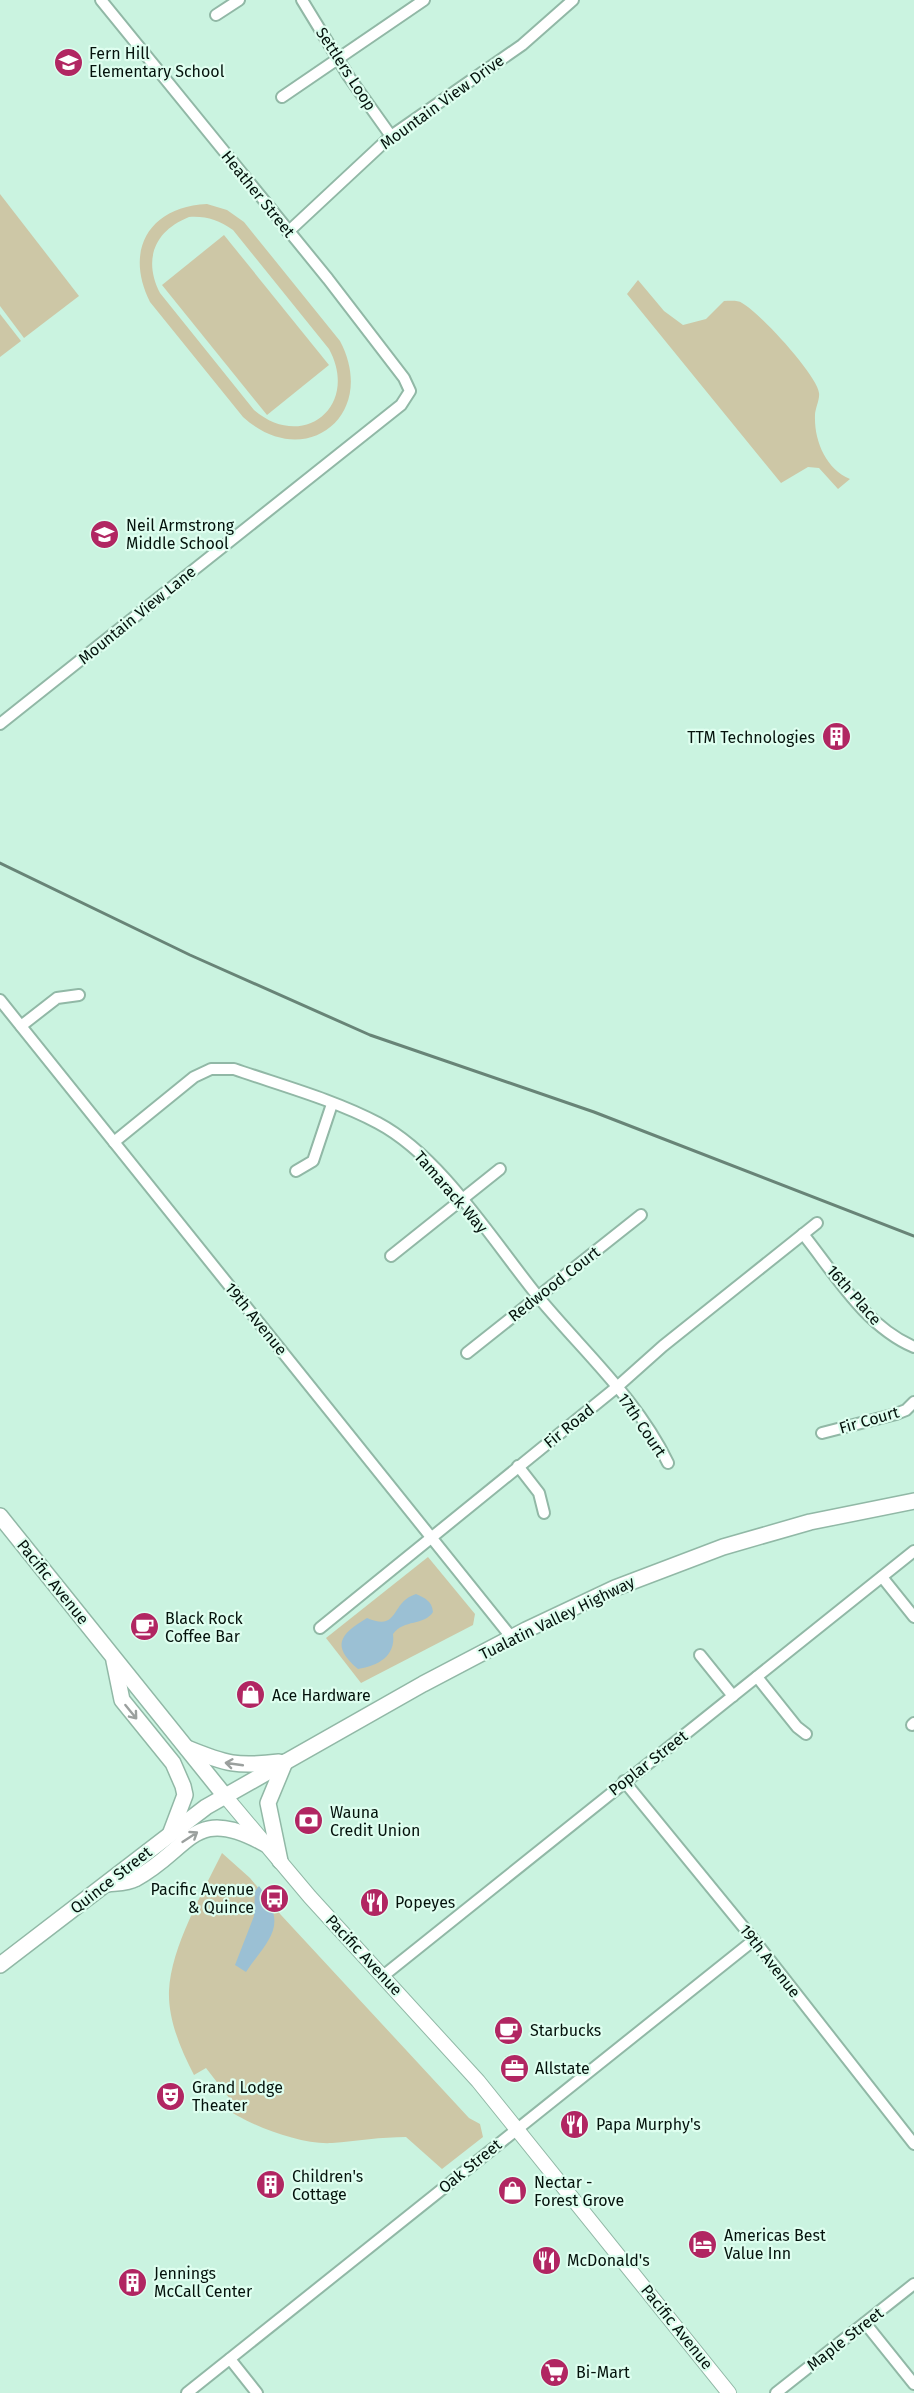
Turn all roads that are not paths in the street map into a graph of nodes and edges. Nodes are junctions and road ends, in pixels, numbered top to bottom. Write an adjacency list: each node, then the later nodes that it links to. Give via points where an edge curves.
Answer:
1 (101, 0): 10 (street, Heather Street)
2 (239, 0): 6 (street)
3 (302, 0): 7 (street, Settlers Loop)
4 (424, 0): 7 (street)
5 (573, 0): 9 (street, Mountain View Drive, via 522,45)
6 (216, 15)
7 (336, 58): 8 (street); 9 (street, Settlers Loop)
8 (282, 97)
9 (391, 136): 10 (street, Mountain View Drive)
10 (288, 232): 11 (street, Heather Street, via 404,378)
11 (410, 391): 12 (street, Mountain View Lane, via 401,405)
12 (0, 723)
13 (79, 995): 15 (street, via 57,998)
14 (0, 1000): 15 (street, 19th Avenue)
15 (21, 1026): 17 (street, 19th Avenue)
16 (332, 1104): 17 (street, Tamarack Way, via 234,1069 211,1069 194,1077); 19 (street, via 313,1161); 20 (street, Tamarack Way, via 378,1123 410,1144)
17 (114, 1142): 36 (street, 19th Avenue)
18 (500, 1169): 20 (street)
19 (296, 1171)
20 (461, 1200): 24 (street); 25 (street, Tamarack Way)
21 (641, 1215): 25 (street, Redwood Court)
22 (817, 1223): 23 (street, Fir Road)
23 (803, 1234): 26 (street, 16th Place, via 860,1306 883,1328); 28 (street, Fir Road)
24 (391, 1256)
25 (538, 1297): 27 (street, Redwood Court); 28 (street, Tamarack Way)
26 (914, 1347)
27 (467, 1353)
28 (617, 1387): 31 (street, 17th Court); 32 (street, Fir Road)
29 (914, 1402): 30 (street, Fir Court, via 896,1414)
30 (822, 1432)
31 (668, 1463)
32 (518, 1466): 34 (street, via 539,1493); 36 (street, Fir Road)
33 (914, 1501): 41 (highway, Tualatin Valley Highway, via 810,1522 704,1554 615,1588)
34 (544, 1513)
35 (0, 1516): 43 (highway, Pacific Avenue)
36 (432, 1537): 40 (street, Fir Road); 41 (street, 19th Avenue)
37 (914, 1551): 38 (street, Poplar Street)
38 (882, 1577): 39 (street); 44 (street, Poplar Street)
39 (914, 1617)
40 (320, 1628)
41 (512, 1638): 48 (highway, Tualatin Valley Highway)
42 (700, 1655): 45 (street)
43 (113, 1658): 47 (highway, Pacific Avenue); 51 (highway, one-way to 51, via 122,1700 173,1763 183,1786 184,1796)
44 (757, 1677): 45 (street, Poplar Street); 46 (street)
45 (733, 1696): 49 (street, Poplar Street)
46 (806, 1734)
47 (186, 1748): 48 (highway, one-way to 47, via 237,1766); 50 (highway, Pacific Avenue)
48 (285, 1762): 50 (highway, Tualatin Valley Highway); 53 (highway, via 268,1803)
49 (624, 1781): 55 (street, 19th Avenue); 57 (street, Poplar Street)
50 (225, 1796): 51 (highway, Quince Street); 52 (main road, Pacific Avenue)
51 (170, 1834): 54 (highway, Quince Street)
52 (265, 1844): 53 (main road, Pacific Avenue); 54 (highway, one-way to 52, via 134,1880 195,1833 214,1827 247,1834)
53 (280, 1861): 57 (main road, Pacific Avenue)
54 (105, 1885): 56 (highway, Quince Street)
55 (754, 1940): 58 (street, Oak Street); 59 (street, 19th Avenue)
56 (0, 1965)
57 (383, 1976): 58 (main road, Pacific Avenue)
58 (517, 2128): 62 (street, Oak Street); 66 (main road, Pacific Avenue)
59 (914, 2144)
60 (914, 2284): 61 (street, Maple Street)
61 (865, 2323): 63 (street); 67 (street, Maple Street)
62 (230, 2359): 64 (street, Oak Street); 65 (street)
63 (914, 2384)
64 (187, 2393)
65 (257, 2393)
66 (729, 2393)
67 (776, 2393)

